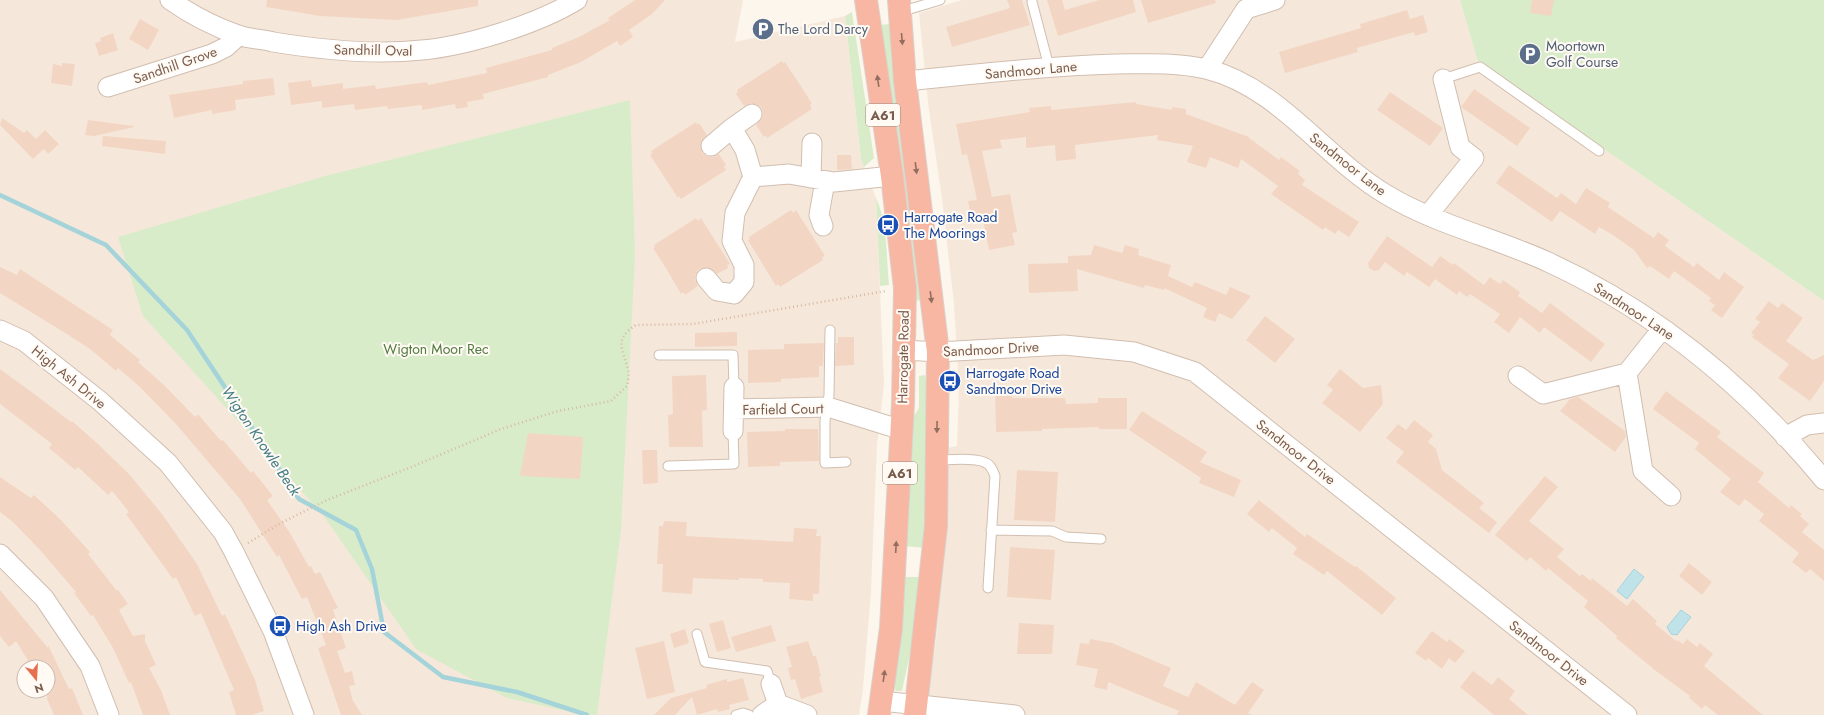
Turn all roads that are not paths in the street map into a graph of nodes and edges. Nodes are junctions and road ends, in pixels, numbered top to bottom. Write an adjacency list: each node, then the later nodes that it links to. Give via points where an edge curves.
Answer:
1 (170, 0): 9 (street, Sandhill Oval, via 207,22)
2 (577, 0): 9 (street, Sandhill Oval, via 529,22 478,40 422,50 362,52 300,46)
3 (866, 0): 20 (highway, Harrogate Road / A61, one-way to 3)
4 (940, 0): 8 (lane)
5 (1275, 0): 7 (street)
6 (1032, 2): 10 (lane)
7 (1244, 4): 11 (street)
8 (899, 6): 13 (highway, Harrogate Road / A61, one-way to 13)
9 (239, 35): 14 (street, Sandhill Grove, via 226,47 212,54)
10 (1049, 67): 11 (street, Sandmoor Lane, via 1167,63); 13 (street, Sandmoor Lane)
11 (1207, 69): 23 (street, Sandmoor Lane, via 1245,84 1279,107 1340,161 1386,195)
12 (1443, 79): 19 (lane, via 1480,67); 23 (street, via 1460,146 1474,158)
13 (905, 81): 30 (highway, Harrogate Road / A61, one-way to 30)
14 (108, 87)
15 (752, 114): 16 (street)
16 (732, 128): 18 (street); 22 (street, via 745,150)
17 (812, 143): 21 (street)
18 (711, 146)
19 (1599, 151)
20 (892, 176): 21 (street, via 834,182); 29 (highway, Harrogate Road / A61, via 905,288)
21 (818, 179): 22 (street, via 789,174); 24 (street, via 819,216)
22 (746, 187): 25 (street, via 731,218 732,241 744,265 744,282 734,294 717,290)
23 (1428, 215): 26 (street, Sandmoor Lane, via 1547,261 1610,293)
24 (823, 226)
25 (706, 278)
26 (1662, 328): 32 (street); 40 (street, Sandmoor Lane, via 1697,353 1741,391)
27 (0, 330): 56 (street, High Ash Drive, via 24,341 100,401 168,463 223,532 273,631)
28 (830, 330): 35 (lane)
29 (904, 350): 30 (street, Sandmoor Drive); 38 (highway, Harrogate Road / A61)
30 (938, 352): 41 (highway, Harrogate Road / A61, one-way to 41); 62 (street, Sandmoor Drive, via 1064,345 1134,352 1195,372)
31 (659, 355): 34 (lane, via 733,355)
32 (1627, 373): 33 (street, via 1543,394); 45 (street, via 1643,470)
33 (1518, 376)
34 (734, 387): 36 (street, Farfield Court)
35 (828, 407): 36 (street, Farfield Court); 38 (street, Farfield Court); 42 (lane, via 825,421 825,463)
36 (734, 409): 39 (street, Farfield Court)
37 (1824, 423): 40 (street, via 1807,425)
38 (902, 430): 53 (highway, Harrogate Road / A61, one-way to 38, via 891,628)
39 (733, 431): 43 (lane, via 734,464)
40 (1785, 437): 44 (street, Sandmoor Lane)
41 (937, 460): 46 (lane, via 986,462 992,468 994,476); 54 (highway, Harrogate Road / A61, via 936,526)
42 (846, 462)
43 (668, 466)
44 (1824, 480)
45 (1671, 496)
46 (991, 530): 47 (lane, via 1052,531 1066,537); 49 (lane)
47 (1101, 539)
48 (0, 554): 55 (street, via 49,604 90,666)
49 (988, 588)
50 (697, 634): 51 (lane, via 705,662 767,671)
51 (771, 684): 52 (street)
52 (778, 704): 59 (street); 60 (street)
53 (880, 708): 54 (street)
54 (916, 710): 61 (street)
55 (109, 715)
56 (304, 715)
57 (736, 715): 58 (lane)
58 (749, 715)
59 (762, 715)
60 (807, 715)
61 (1015, 715)
62 (1627, 715)

